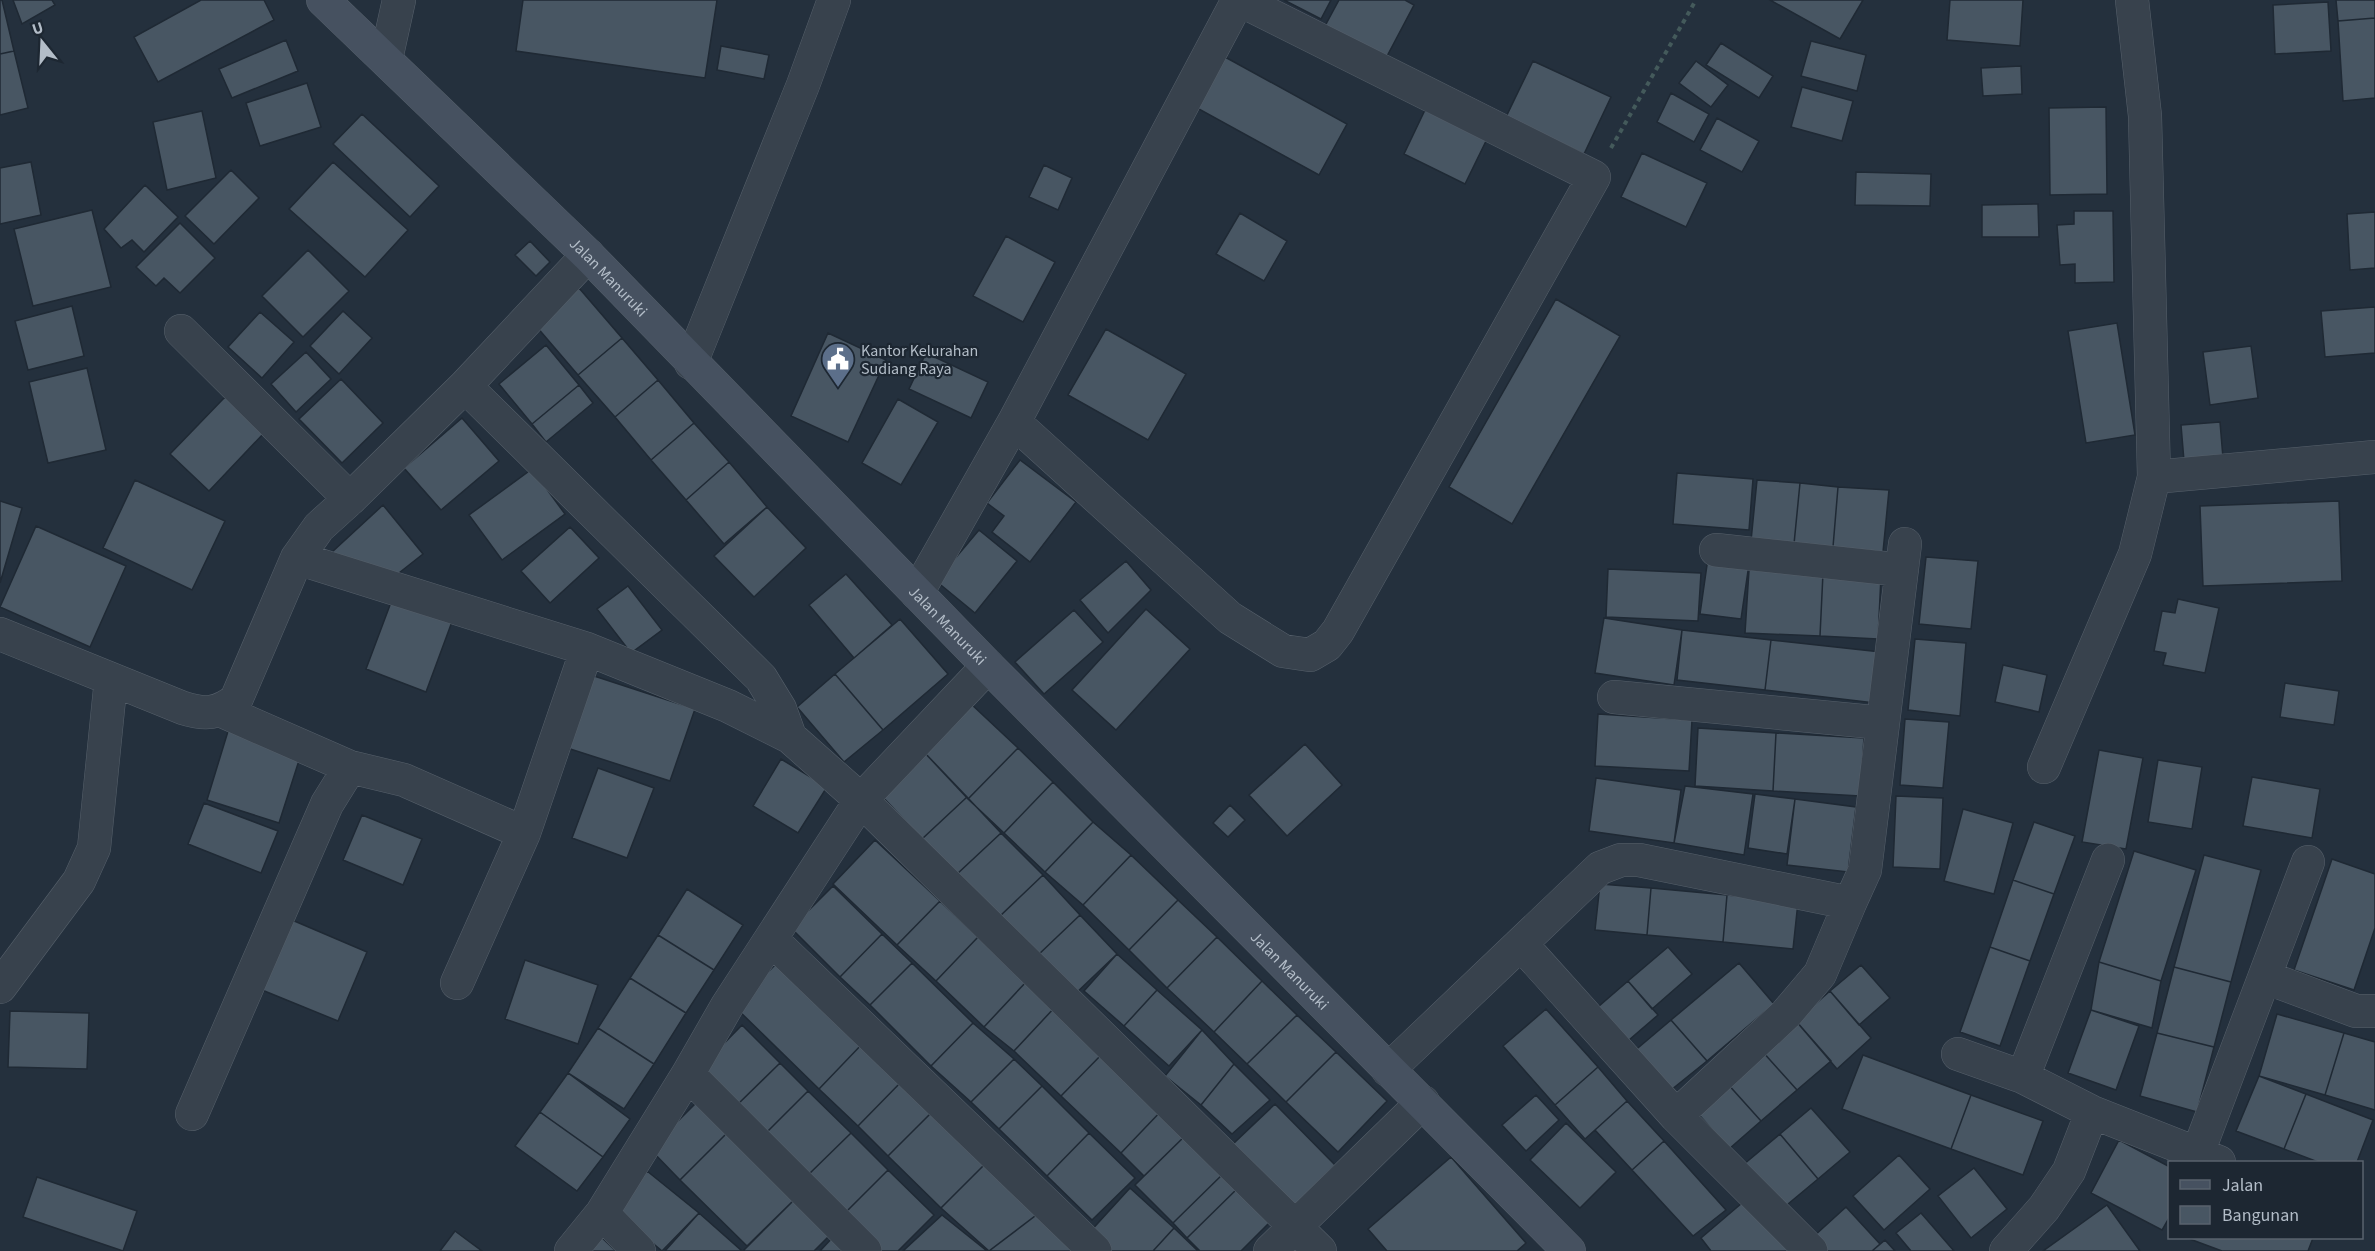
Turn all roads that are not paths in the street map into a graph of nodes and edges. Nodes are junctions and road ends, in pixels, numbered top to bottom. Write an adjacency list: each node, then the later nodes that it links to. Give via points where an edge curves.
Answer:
1 (323, 0): 6 (street, Jalan Manuruki)
2 (399, 0): 6 (street)
3 (834, 0): 9 (street)
4 (1239, 0): 11 (street); 11 (street, via 1594,177 1338,631 1327,645 1310,655 1283,651 1230,618)
5 (2132, 0): 13 (street, via 2145,116)
6 (386, 59): 7 (street, Jalan Manuruki)
7 (588, 255): 9 (street, Jalan Manuruki); 10 (street)
8 (181, 331): 14 (street)
9 (691, 363): 17 (street, Jalan Manuruki)
10 (465, 386): 14 (street); 25 (street, via 760,678 780,709)
11 (1014, 422): 17 (street)
12 (2375, 457): 13 (street)
13 (2154, 477): 27 (street, via 2135,554)
14 (350, 499): 16 (street, via 319,526)
15 (1716, 550): 24 (street, via 1904,557)
16 (297, 558): 19 (street); 23 (street, via 236,700)
17 (917, 593): 20 (street, Jalan Manuruki)
18 (0, 634): 21 (street)
19 (587, 649): 25 (street, via 728,706); 29 (street)
20 (988, 666): 28 (street); 40 (street, Jalan Manuruki)
21 (111, 679): 23 (street, via 203,714); 37 (street, via 94,848 79,881)
22 (1614, 697): 24 (street)
23 (222, 711): 26 (street)
24 (1883, 723): 32 (street, via 1865,870)
25 (790, 737): 28 (street)
26 (350, 767): 29 (street, via 404,780); 45 (street, via 327,804)
27 (2044, 767)
28 (861, 800): 33 (street); 49 (street)
29 (524, 833): 36 (street)
30 (2108, 860): 42 (street)
31 (2308, 862): 35 (street)
32 (1850, 903): 34 (street, via 1639,860 1621,860 1600,868); 46 (street, via 1820,974 1786,1014)
33 (772, 940): 41 (street, via 727,1006); 53 (street)
34 (1522, 945): 40 (street); 46 (street)
35 (2265, 977): 38 (street, via 2356,1011); 47 (street)
36 (457, 983)
37 (0, 987)
38 (2375, 1011)
39 (1958, 1054): 42 (street)
40 (1388, 1070): 43 (street, Jalan Manuruki)
41 (688, 1074): 48 (street); 52 (street)
42 (2024, 1077): 44 (street)
43 (1423, 1102): 49 (street); 56 (street, Jalan Manuruki)
44 (2092, 1112): 47 (street); 58 (street, via 2069,1171 2044,1208)
45 (192, 1114)
46 (1676, 1116): 57 (street)
47 (2208, 1159)
48 (602, 1213): 50 (street); 51 (street)
49 (1295, 1226): 54 (street); 55 (street)
50 (571, 1251)
51 (639, 1251)
52 (865, 1251)
53 (1095, 1251)
54 (1270, 1251)
55 (1320, 1251)
56 (1569, 1251)
57 (1811, 1251)
58 (2006, 1251)

